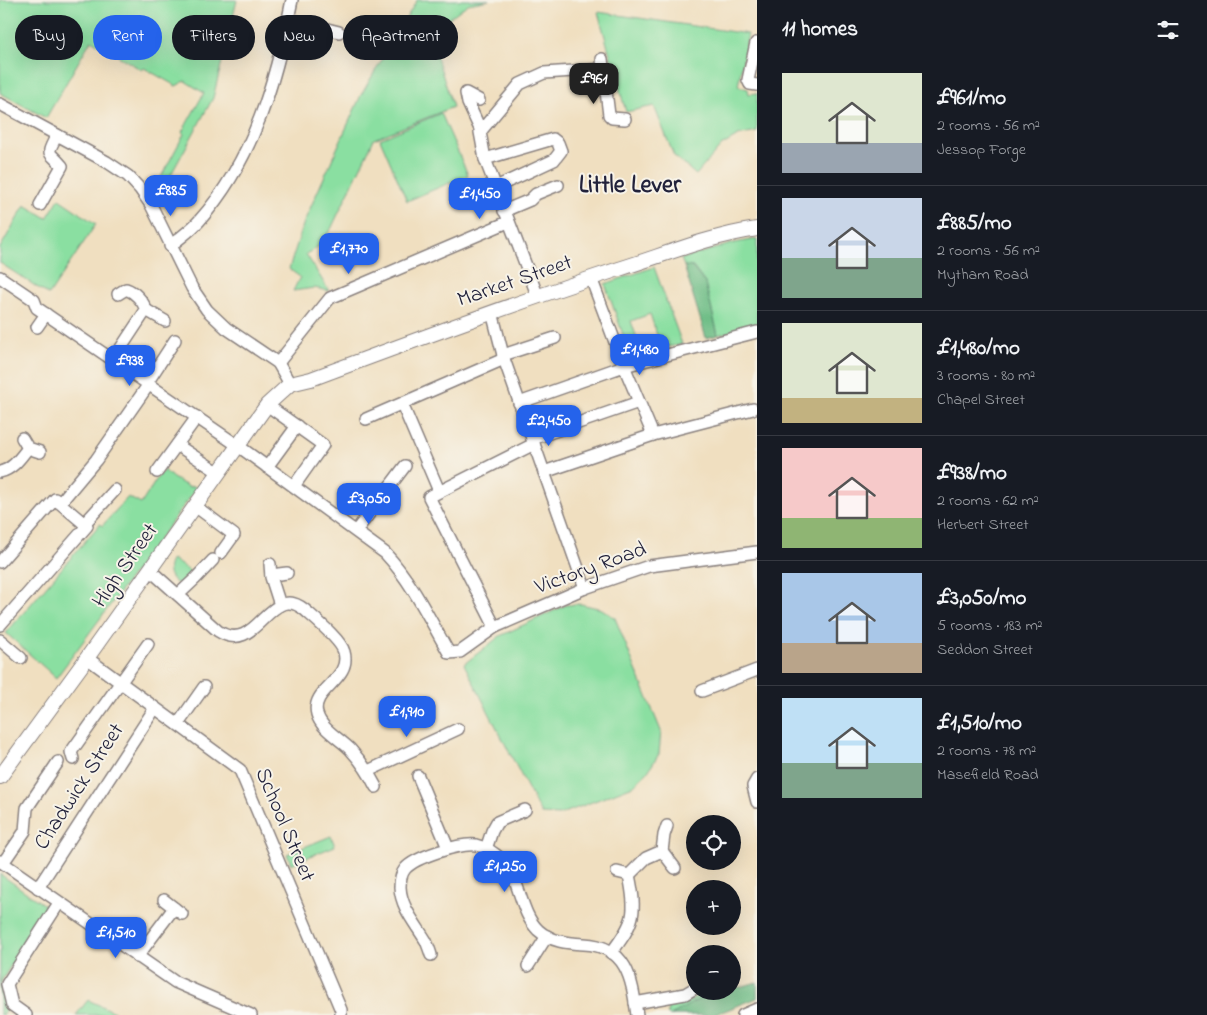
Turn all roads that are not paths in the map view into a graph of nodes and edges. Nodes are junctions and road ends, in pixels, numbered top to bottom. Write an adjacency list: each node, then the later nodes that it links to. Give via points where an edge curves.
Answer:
1 (292, 0): 2 (street)
2 (289, 15)
3 (333, 31): 4 (street)
4 (339, 32)
5 (756, 43): 7 (street, via 748,80)
6 (278, 60): 19 (street, via 260,119 242,159 221,194 198,222)
7 (757, 86)
8 (479, 100): 11 (street, via 466,93)
9 (0, 104): 12 (street)
10 (625, 119): 11 (street, via 609,115 603,64 544,72 520,84)
11 (481, 130): 13 (street)
12 (57, 135): 16 (street, via 50,153 62,166); 19 (street, via 128,176 151,205)
13 (485, 159): 15 (street); 15 (street, via 553,139 558,142 561,150 554,160)
14 (558, 185): 17 (street, via 536,194)
15 (496, 187): 17 (street)
16 (40, 205)
17 (506, 216): 23 (street); 34 (street, via 461,242 330,298)
18 (757, 228): 21 (main road, Market Street, via 732,232)
19 (170, 246): 34 (street, via 206,310 226,328)
20 (0, 277): 25 (street, via 34,300)
21 (591, 278): 23 (main road, Market Street); 35 (street)
22 (118, 294): 24 (street, via 126,289 130,291)
23 (538, 297): 26 (main road, Market Street)
24 (146, 310): 27 (street); 33 (street)
25 (42, 311): 28 (street); 33 (street)
26 (492, 312): 32 (street); 37 (main road, Market Street)
27 (165, 321)
28 (37, 327)
29 (757, 332): 35 (street)
30 (555, 338): 32 (street)
31 (175, 340): 36 (street)
32 (503, 357): 39 (street); 41 (street)
33 (113, 360): 36 (street)
34 (278, 363): 37 (street)
35 (624, 366): 38 (street); 39 (street)
36 (148, 384): 43 (street); 62 (street, via 96,460)
37 (290, 384): 40 (main road, High Street)
38 (639, 402): 46 (street); 48 (street)
39 (519, 403): 48 (street)
40 (266, 404): 45 (street); 50 (main road, High Street)
41 (402, 404): 44 (street); 61 (street)
42 (753, 409): 46 (street)
43 (197, 417): 49 (street); 50 (street)
44 (366, 419)
45 (297, 426): 54 (street); 59 (street, via 323,446)
46 (652, 435): 58 (street)
47 (22, 438): 51 (street)
48 (533, 441): 58 (street); 61 (street)
49 (176, 445): 56 (street); 57 (street)
50 (237, 445): 54 (street); 57 (main road, High Street)
51 (28, 448): 52 (street); 55 (street, via 15,465)
52 (40, 452)
53 (405, 466): 65 (street, via 401,480)
54 (267, 467): 59 (street)
55 (0, 472)
56 (157, 472)
57 (218, 472): 63 (main road, High Street)
58 (544, 472): 70 (street)
59 (294, 486): 65 (street)
60 (115, 490): 64 (street)
61 (434, 494): 74 (street)
62 (60, 503): 64 (street); 67 (street, via 54,499)
63 (195, 506): 68 (main road, High Street); 71 (street, via 234,535 217,557)
64 (85, 525): 73 (street)
65 (356, 531): 74 (street, Victory Road, via 385,553 399,569 449,653 460,652)
66 (757, 552): 70 (street, Victory Road, via 649,566)
67 (0, 562)
68 (150, 570): 71 (street); 78 (main road, High Street)
69 (287, 572): 72 (street, via 270,570)
70 (585, 588): 74 (street, Victory Road)
71 (178, 595): 72 (street, via 218,631 230,637 248,633)
72 (280, 605): 88 (street, via 301,607 344,651 342,671 322,693 316,704 317,714 322,724 351,750)
73 (0, 625)
74 (495, 627)
75 (0, 640): 77 (street)
76 (148, 644): 80 (street)
77 (21, 658)
78 (87, 658): 80 (street, School Street); 90 (main road, High Street)
79 (757, 670): 82 (street)
80 (120, 683): 83 (street, School Street); 86 (street, via 71,752)
81 (204, 687): 84 (street)
82 (702, 691)
83 (155, 708): 84 (street, School Street); 103 (street, Chadwick Street)
84 (178, 724): 116 (street, School Street, via 240,770)
85 (458, 730): 88 (street)
86 (72, 759)
87 (58, 762): 99 (street, via 27,808 25,831)
88 (368, 771): 92 (street)
89 (418, 776): 96 (street)
90 (0, 777)
91 (757, 779): 93 (street, via 753,786)
92 (376, 787)
93 (757, 802)
94 (525, 810): 97 (street, via 497,822)
95 (667, 826): 98 (street)
96 (448, 848): 97 (street, via 467,845); 108 (street, via 413,863 401,877 400,888 408,915 431,939)
97 (486, 849): 106 (street, via 507,866 529,918)
98 (662, 851): 100 (street); 102 (street, via 646,858)
99 (2, 862): 103 (street)
100 (675, 868)
101 (617, 872): 102 (street)
102 (629, 875): 107 (street, via 634,913 628,929)
103 (38, 888): 105 (street)
104 (164, 900): 109 (street, via 178,911)
105 (59, 903): 109 (street); 114 (street, via 7,984 12,1005)
106 (547, 936): 107 (street, via 562,942 596,946); 110 (street)
107 (611, 953): 112 (street, via 629,973)
108 (431, 955)
109 (137, 958): 115 (street, via 175,982)
110 (528, 966)
111 (686, 993): 112 (street)
112 (636, 1009)
113 (757, 1009): 117 (street)
114 (26, 1015)
115 (251, 1015)
116 (341, 1015)
117 (743, 1015)

